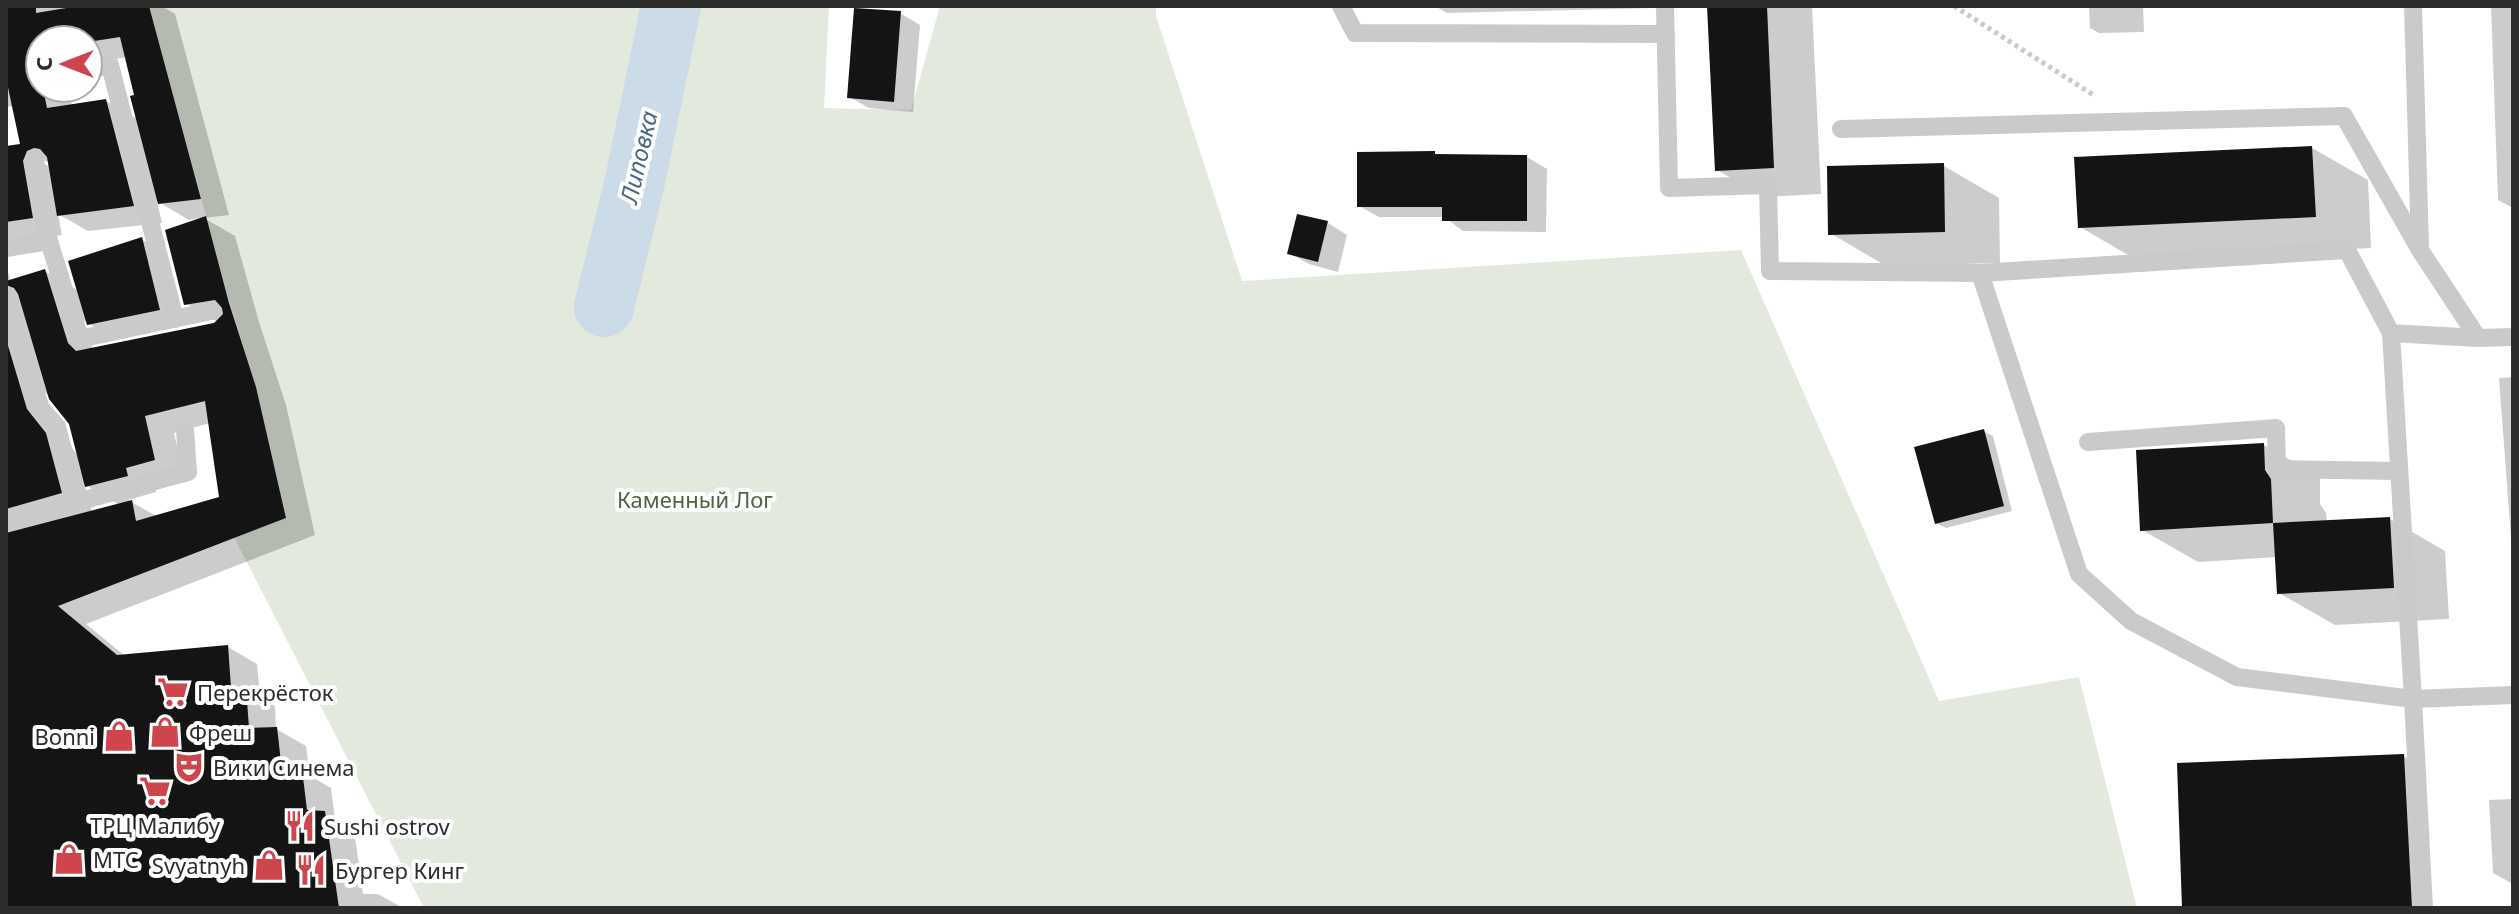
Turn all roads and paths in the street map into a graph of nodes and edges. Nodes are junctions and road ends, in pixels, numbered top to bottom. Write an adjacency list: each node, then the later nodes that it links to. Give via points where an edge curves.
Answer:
1 (1341, 6): 5 (lane, via 1355,33)
2 (1665, 6): 5 (lane)
3 (1954, 6): 7 (path)
4 (2413, 6): 12 (lane)
5 (1666, 34): 13 (lane, via 1669,188 1768,185 1770,271)
6 (104, 66): 16 (lane, via 110,65)
7 (2097, 98)
8 (1841, 129): 12 (lane, via 2344,116)
9 (35, 160): 10 (lane)
10 (49, 241): 11 (lane); 16 (lane, via 79,339)
11 (6, 248)
12 (2420, 250): 19 (lane)
13 (1980, 273): 17 (lane, via 2347,250); 26 (lane, via 2079,574 2131,621 2237,677)
14 (6, 297): 23 (lane, via 38,405 57,427)
15 (211, 311): 16 (lane)
16 (175, 319)
17 (2391, 333): 19 (lane); 22 (lane)
18 (2513, 337): 19 (lane)
19 (2478, 338)
20 (185, 430): 23 (lane, via 188,472)
21 (2088, 442): 22 (lane, via 2276,428 2277,469)
22 (2399, 471): 26 (lane)
23 (77, 502): 24 (lane)
24 (6, 521)
25 (2513, 695): 26 (lane)
26 (2413, 699): 27 (lane)
27 (2424, 908)

